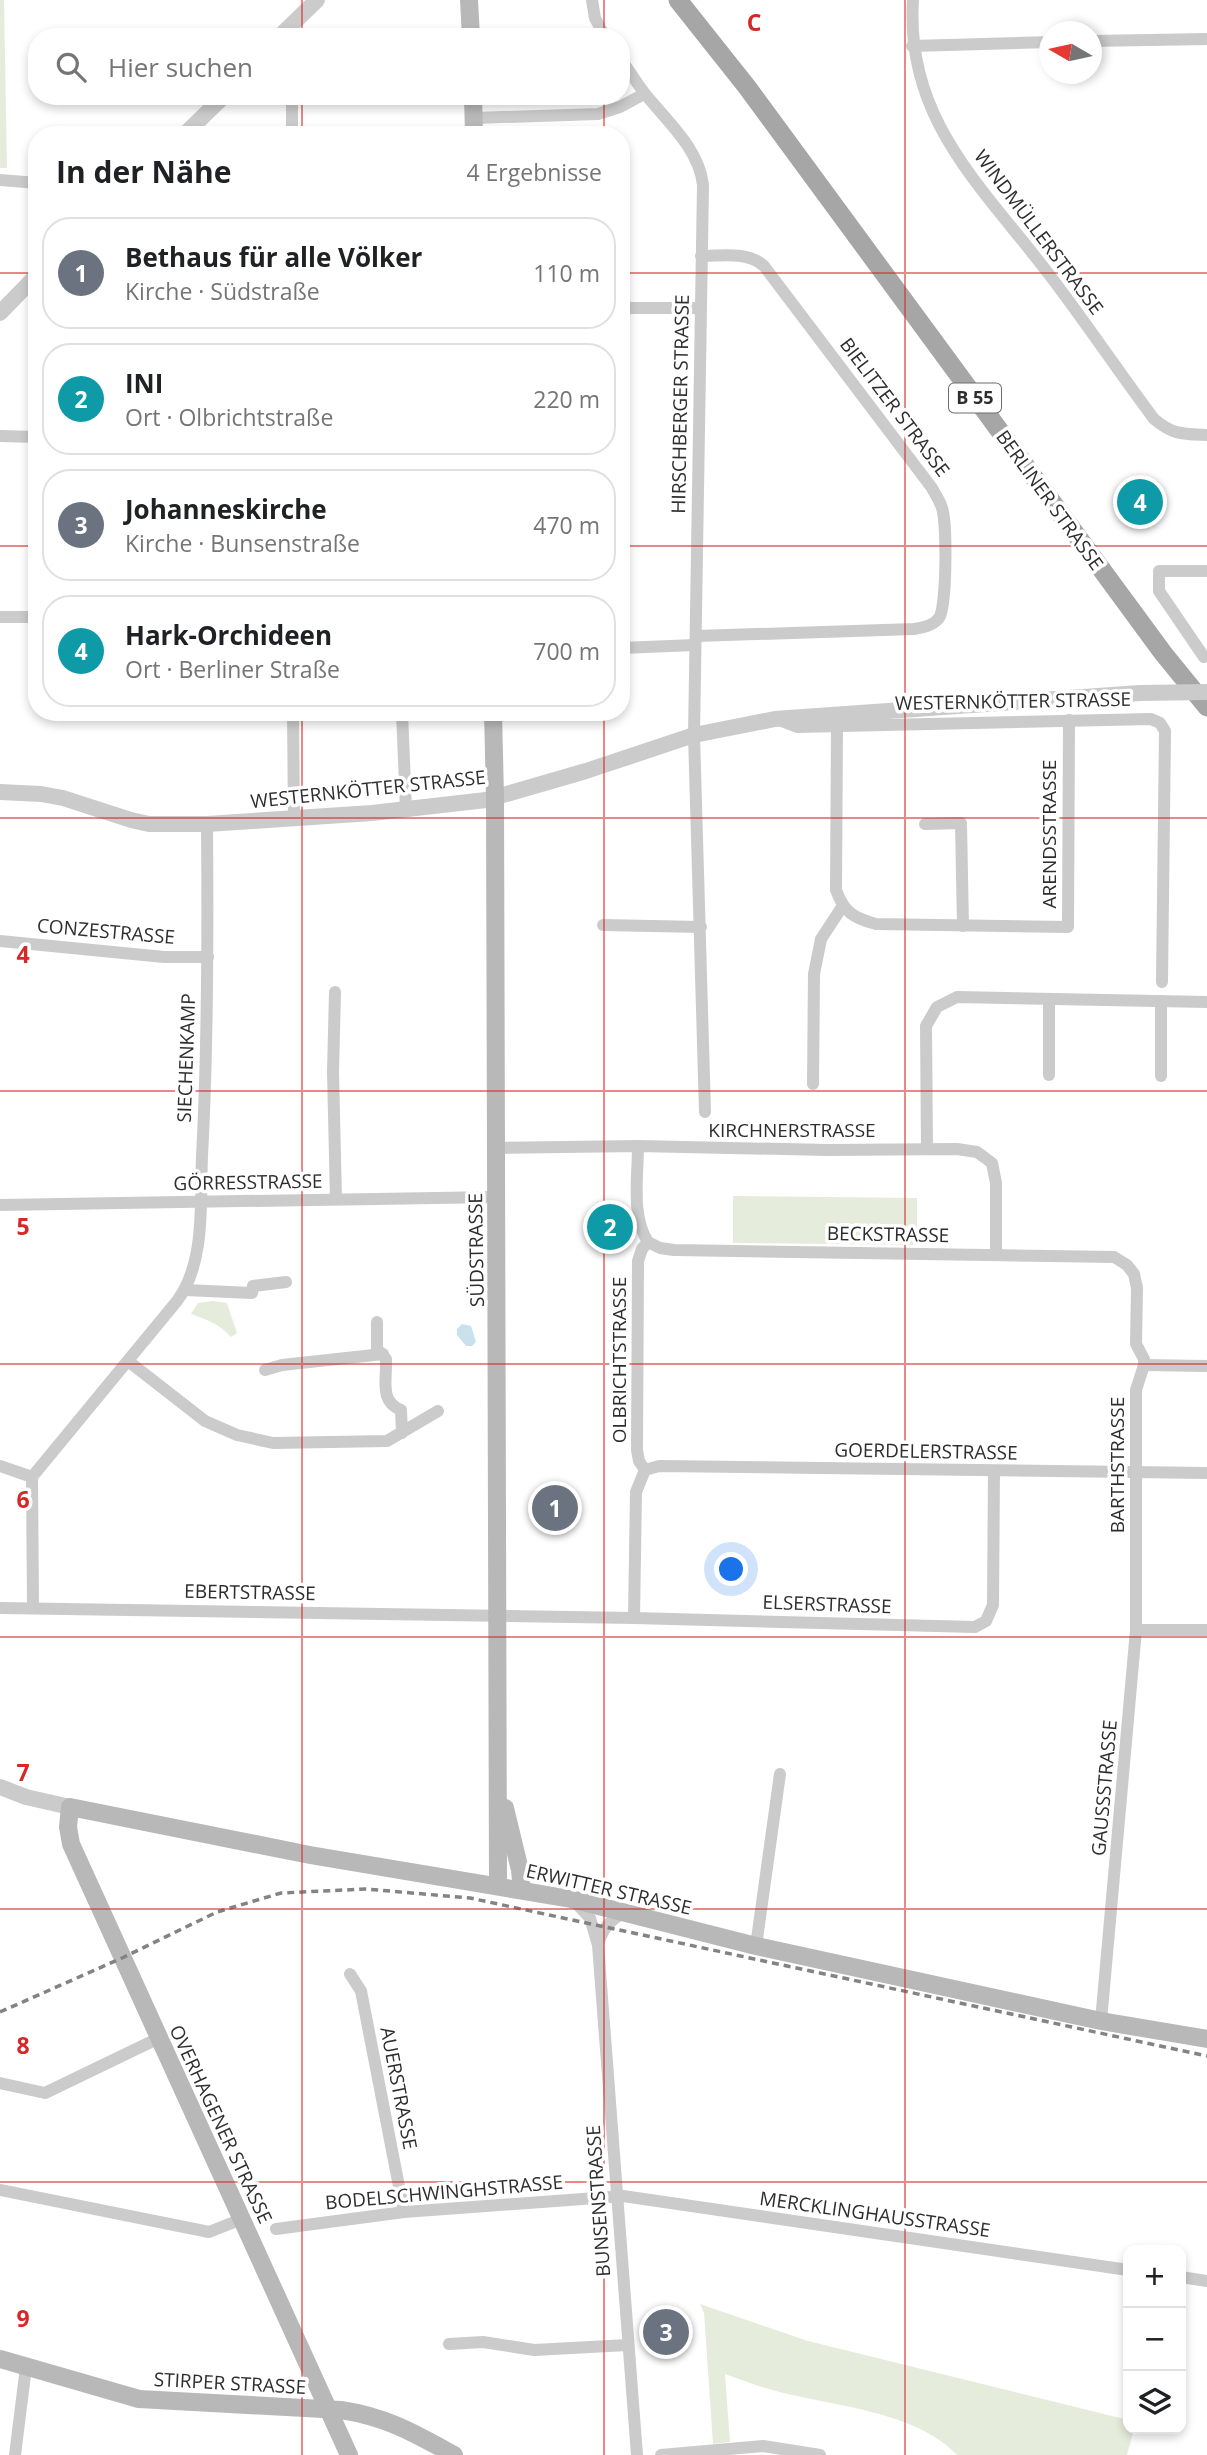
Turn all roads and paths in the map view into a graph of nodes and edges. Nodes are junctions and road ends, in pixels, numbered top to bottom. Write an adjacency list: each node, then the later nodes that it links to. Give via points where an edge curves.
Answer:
1 (317, 0): 7 (street)
2 (469, 0): 8 (main road)
3 (592, 0): 9 (street)
4 (678, 0): 15 (main road, BERLINER STRASSE / B 55)
5 (696, 0): 15 (main road, BERLINER STRASSE / B 55)
6 (912, 0): 13 (street, WINDMÜLLERSTRASSE)
7 (289, 28)
8 (471, 28)
9 (600, 28)
10 (1207, 39): 11 (street)
11 (1102, 41)
12 (1039, 42): 13 (street)
13 (912, 46): 32 (street, WINDMÜLLERSTRASSE, via 925,97 948,144 1154,419 1168,431)
14 (630, 73): 16 (street, HIRSCHBERGER STRASSE)
15 (747, 87): 42 (main road, BERLINER STRASSE / B 55)
16 (644, 94): 17 (street); 27 (street, HIRSCHBERGER STRASSE, via 702,171)
17 (630, 102)
18 (215, 105): 22 (street)
19 (292, 105): 23 (street)
20 (473, 105): 24 (main road)
21 (624, 105): 24 (street, via 598,114)
22 (193, 126)
23 (292, 126)
24 (474, 126)
25 (0, 180): 26 (street)
26 (28, 182)
27 (701, 256): 30 (street, HIRSCHBERGER STRASSE); 38 (street, BIELITZER STRASSE, via 747,257 764,266 932,488 945,523 944,604 939,618 914,629)
28 (28, 284): 31 (street)
29 (630, 309): 30 (street)
30 (701, 309): 38 (street, HIRSCHBERGER STRASSE)
31 (0, 313)
32 (1207, 435)
33 (0, 436): 34 (street)
34 (28, 436)
35 (1207, 571): 40 (street, via 1159,571 1159,591)
36 (0, 617): 37 (street)
37 (28, 617)
38 (696, 640): 39 (street, BIELITZER STRASSE); 49 (street, HIRSCHBERGER STRASSE)
39 (630, 647)
40 (1204, 657)
41 (1207, 692): 43 (street, WESTERNKÖTTER STRASSE, bridge)
42 (1207, 707)
43 (775, 719): 48 (street, WESTERNKÖTTER STRASSE, via 797,727); 49 (street, WESTERNKÖTTER STRASSE)
44 (1069, 720): 48 (street, WESTERNKÖTTER STRASSE); 58 (street, ARENDSSTRASSE, via 1068,927); 62 (street, WESTERNKÖTTER STRASSE, via 1151,719 1165,731)
45 (293, 721): 53 (street)
46 (402, 721): 52 (street)
47 (493, 721): 51 (main road, SÜDSTRASSE)
48 (837, 726): 56 (street, via 836,890)
49 (694, 735): 51 (street, WESTERNKÖTTER STRASSE); 59 (street, HIRSCHBERGER STRASSE)
50 (0, 792): 54 (street, WESTERNKÖTTER STRASSE, via 63,798 149,824)
51 (495, 797): 52 (street, WESTERNKÖTTER STRASSE); 72 (main road, SÜDSTRASSE)
52 (406, 809): 53 (street, WESTERNKÖTTER STRASSE)
53 (295, 819): 54 (street, WESTERNKÖTTER STRASSE)
54 (207, 824): 61 (street, SIECHENKAMP)
55 (925, 824): 58 (street, via 961,823)
56 (842, 907): 58 (street, ARENDSSTRASSE, via 860,920 876,924); 69 (street, via 821,939 814,974)
57 (603, 925): 59 (street)
58 (963, 926)
59 (701, 927): 70 (street, HIRSCHBERGER STRASSE)
60 (0, 941): 61 (street, CONZESTRASSE)
61 (208, 957): 76 (street, SIECHENKAMP)
62 (1162, 982)
63 (335, 992): 75 (street)
64 (1049, 1000): 65 (street); 67 (street); 73 (street, via 957,998 937,1007 926,1026)
65 (1161, 1001): 66 (street); 68 (street)
66 (1207, 1002)
67 (1049, 1075)
68 (1161, 1076)
69 (813, 1084)
70 (705, 1112)
71 (638, 1146): 72 (street, KIRCHNERSTRASSE); 73 (street, KIRCHNERSTRASSE); 78 (street, via 638,1220)
72 (496, 1148): 74 (main road, SÜDSTRASSE)
73 (927, 1149): 79 (street, KIRCHNERSTRASSE, via 977,1152 992,1163)
74 (496, 1197): 75 (street, GÖRRESSTRASSE); 99 (main road, SÜDSTRASSE)
75 (336, 1199): 76 (street, GÖRRESSTRASSE)
76 (200, 1202): 77 (street, GÖRRESSTRASSE); 82 (street, SIECHENKAMP, via 197,1241)
77 (0, 1205)
78 (648, 1242): 79 (street, BECKSTRASSE, via 674,1251); 92 (street, OLBRICHTSTRASSE, via 638,1261 637,1328 637,1450)
79 (996, 1255): 80 (street, BECKSTRASSE, via 1114,1257)
80 (1127, 1265): 86 (street, BARTHSTRASSE, via 1137,1288 1136,1344)
81 (286, 1282): 82 (street, via 253,1286 252,1293)
82 (185, 1290): 85 (street, SIECHENKAMP)
83 (377, 1322): 84 (street, via 377,1349)
84 (383, 1354): 88 (street); 90 (street, via 387,1399 401,1410)
85 (128, 1361): 90 (street, via 205,1422 237,1435 273,1443 370,1443); 96 (street, SIECHENKAMP)
86 (1144, 1365): 87 (street); 94 (street, BARTHSTRASSE, via 1136,1390)
87 (1207, 1366)
88 (265, 1370)
89 (438, 1411): 90 (street)
90 (402, 1433)
91 (0, 1466): 96 (street)
92 (645, 1471): 93 (street, GOERDELERSTRASSE, via 659,1466); 100 (street, OLBRICHTSTRASSE, via 636,1492)
93 (994, 1471): 94 (street, GOERDELERSTRASSE); 100 (street, ELSERSTRASSE, via 993,1605 986,1621 975,1627)
94 (1135, 1472): 95 (street, GOERDELERSTRASSE); 101 (street, BARTHSTRASSE)
95 (1207, 1473)
96 (32, 1477): 98 (street)
97 (0, 1608): 98 (street, EBERTSTRASSE)
98 (33, 1608): 99 (street, EBERTSTRASSE)
99 (498, 1616): 100 (street, ELSERSTRASSE); 105 (main road, SÜDSTRASSE)
100 (634, 1618)
101 (1136, 1630): 102 (street); 114 (street, GAUSSSTRASSE)
102 (1207, 1630)
103 (780, 1774): 112 (street)
104 (0, 1787): 106 (street, ERWITTER STRASSE)
105 (500, 1788): 107 (main road, SÜDSTRASSE); 108 (main road, SÜDSTRASSE)
106 (70, 1807): 107 (main road, ERWITTER STRASSE, via 296,1853); 115 (main road, OVERHAGENER STRASSE, via 71,1844)
107 (498, 1886): 108 (main road, ERWITTER STRASSE)
108 (522, 1890): 109 (main road, ERWITTER STRASSE)
109 (571, 1899): 110 (main road, ERWITTER STRASSE); 111 (street, BUNSENSTRASSE, via 590,1918)
110 (625, 1912): 111 (street, via 606,1926); 112 (main road, ERWITTER STRASSE)
111 (598, 1945): 119 (street, BUNSENSTRASSE)
112 (756, 1947): 114 (main road, ERWITTER STRASSE)
113 (350, 1974): 120 (street, AUERSTRASSE, via 361,1991)
114 (1101, 2021): 116 (main road, ERWITTER STRASSE)
115 (159, 2038): 117 (street, via 45,2093); 121 (main road, OVERHAGENER STRASSE)
116 (1207, 2039)
117 (0, 2083)
118 (0, 2190): 121 (street, via 209,2232)
119 (617, 2196): 120 (street, BODELSCHWINGHSTRASSE); 123 (street, MERCKLINGHAUSSTRASSE); 127 (street, BUNSENSTRASSE)
120 (404, 2212): 122 (street, BODELSCHWINGHSTRASSE)
121 (242, 2219): 130 (main road, OVERHAGENER STRASSE)
122 (276, 2229)
123 (1123, 2269)
124 (1186, 2278): 125 (street)
125 (1207, 2281)
126 (449, 2344): 127 (street, via 483,2342 534,2350)
127 (628, 2345): 135 (street, BUNSENSTRASSE)
128 (0, 2359): 129 (main road, STIRPER STRASSE)
129 (26, 2367): 130 (main road, STIRPER STRASSE, via 139,2399); 132 (street)
130 (330, 2410): 133 (main road, OVERHAGENER STRASSE); 134 (main road, STIRPER STRASSE, via 372,2415 397,2424)
131 (721, 2453): 136 (street); 137 (street, via 763,2446)
132 (15, 2455)
133 (349, 2455)
134 (454, 2455)
135 (637, 2455)
136 (661, 2455)
137 (820, 2455)

